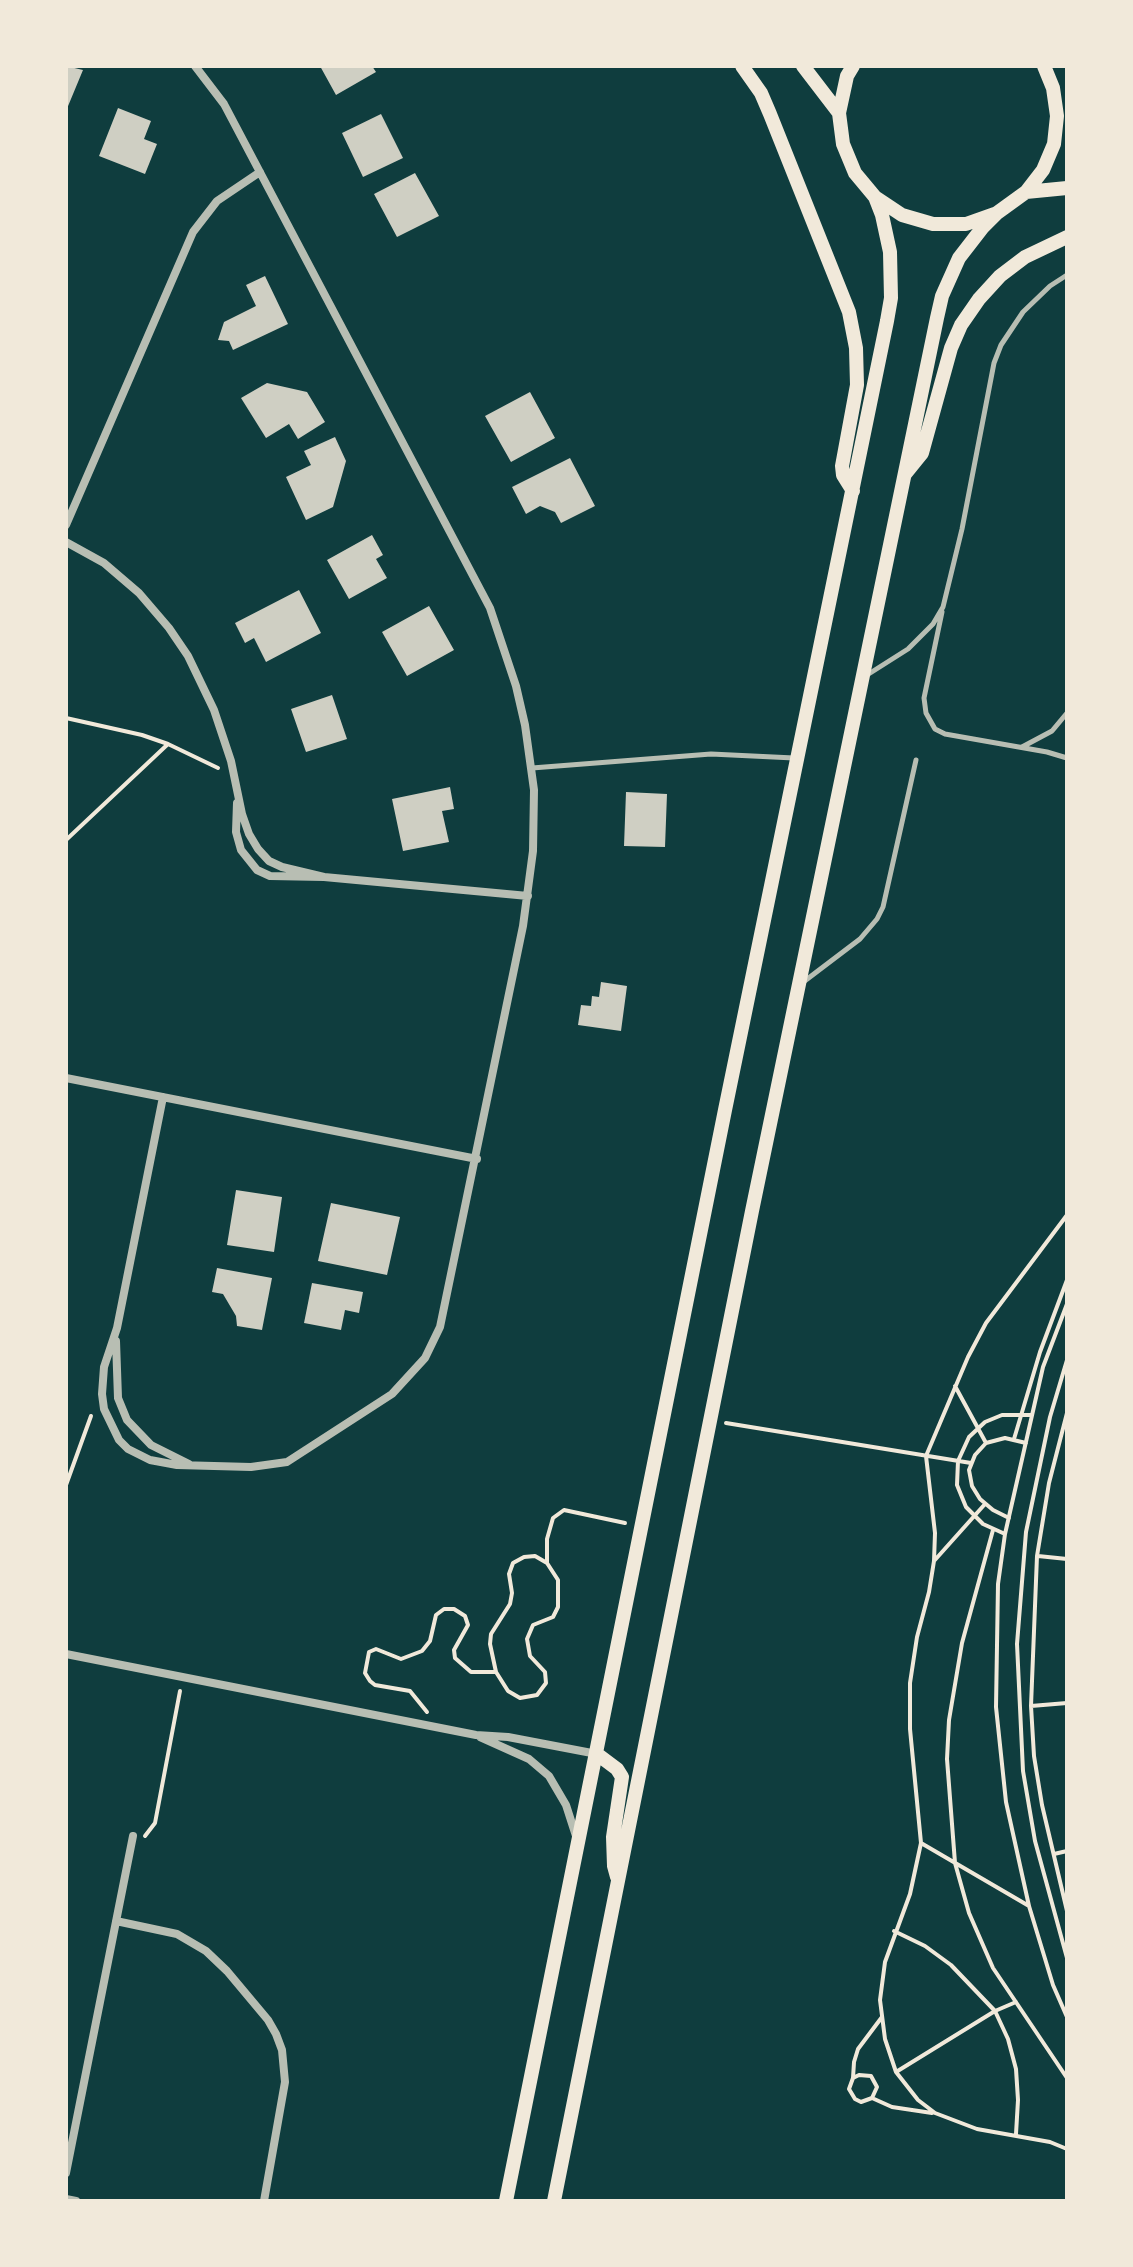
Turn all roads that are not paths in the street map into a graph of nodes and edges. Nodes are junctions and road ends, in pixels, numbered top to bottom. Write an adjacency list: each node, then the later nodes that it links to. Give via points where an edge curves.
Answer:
1 (195, 66): 9 (street, via 224,104)
2 (742, 66): 17 (main road, via 761,93 849,312 857,385 842,466)
3 (803, 66): 8 (main road)
4 (853, 66): 8 (main road)
5 (1044, 66): 6 (main road)
6 (1053, 88): 7 (main road); 11 (main road, via 1054,144)
7 (1067, 98)
8 (839, 113): 12 (main road, via 843,144 855,173)
9 (260, 172): 18 (street, via 217,201 193,232); 27 (street, via 490,608 516,686)
10 (1067, 188): 11 (main road)
11 (1026, 192): 13 (main road)
12 (875, 197): 13 (main road, via 902,215 933,224 966,224); 17 (main road, via 890,252 891,298)
13 (997, 213): 16 (main road, via 959,258 942,296)
14 (1067, 237): 16 (main road, via 1000,276 961,325 922,453)
15 (1067, 275): 20 (lane, via 1023,312 994,363)
16 (905, 474): 21 (main road)
17 (853, 491): 25 (main road)
18 (66, 525)
19 (66, 542): 28 (street, via 122,578 169,628 204,686)
20 (943, 607): 21 (lane, via 908,649); 23 (lane, via 923,706 930,722 945,734)
21 (862, 677): 31 (main road)
22 (1067, 713): 23 (lane, via 1052,731)
23 (1021, 748): 24 (lane)
24 (1067, 758)
25 (798, 759): 27 (lane, via 711,754); 39 (main road)
26 (916, 760): 31 (lane, via 877,919 860,939)
27 (532, 768): 30 (street, via 535,817)
28 (238, 790): 29 (street, via 249,834 263,855 282,867); 29 (street, via 236,832 245,858 270,876)
29 (324, 877): 30 (street)
30 (528, 896): 34 (street)
31 (799, 986): 42 (main road)
32 (66, 1078): 33 (street)
33 (163, 1097): 34 (street); 35 (street)
34 (477, 1159): 36 (street, via 440,1327 425,1358 404,1383 287,1462 263,1467)
35 (117, 1328): 36 (street, via 118,1398 127,1420 151,1445); 36 (street, via 104,1367 102,1394 113,1432 128,1449 163,1463)
36 (190, 1464)
37 (66, 1654): 38 (street)
38 (476, 1735): 39 (street); 41 (street, via 529,1759 549,1776 566,1805)
39 (597, 1754): 41 (main road); 42 (main road, via 622,1777 613,1837)
40 (133, 1836): 43 (street)
41 (579, 1845): 48 (main road)
42 (619, 1881): 49 (main road)
43 (116, 1921): 44 (street); 47 (street, via 177,1934 206,1951 276,2034 285,2082)
44 (66, 2173)
45 (66, 2199): 46 (street)
46 (76, 2201)
47 (264, 2201)
48 (506, 2201)
49 (554, 2201)

